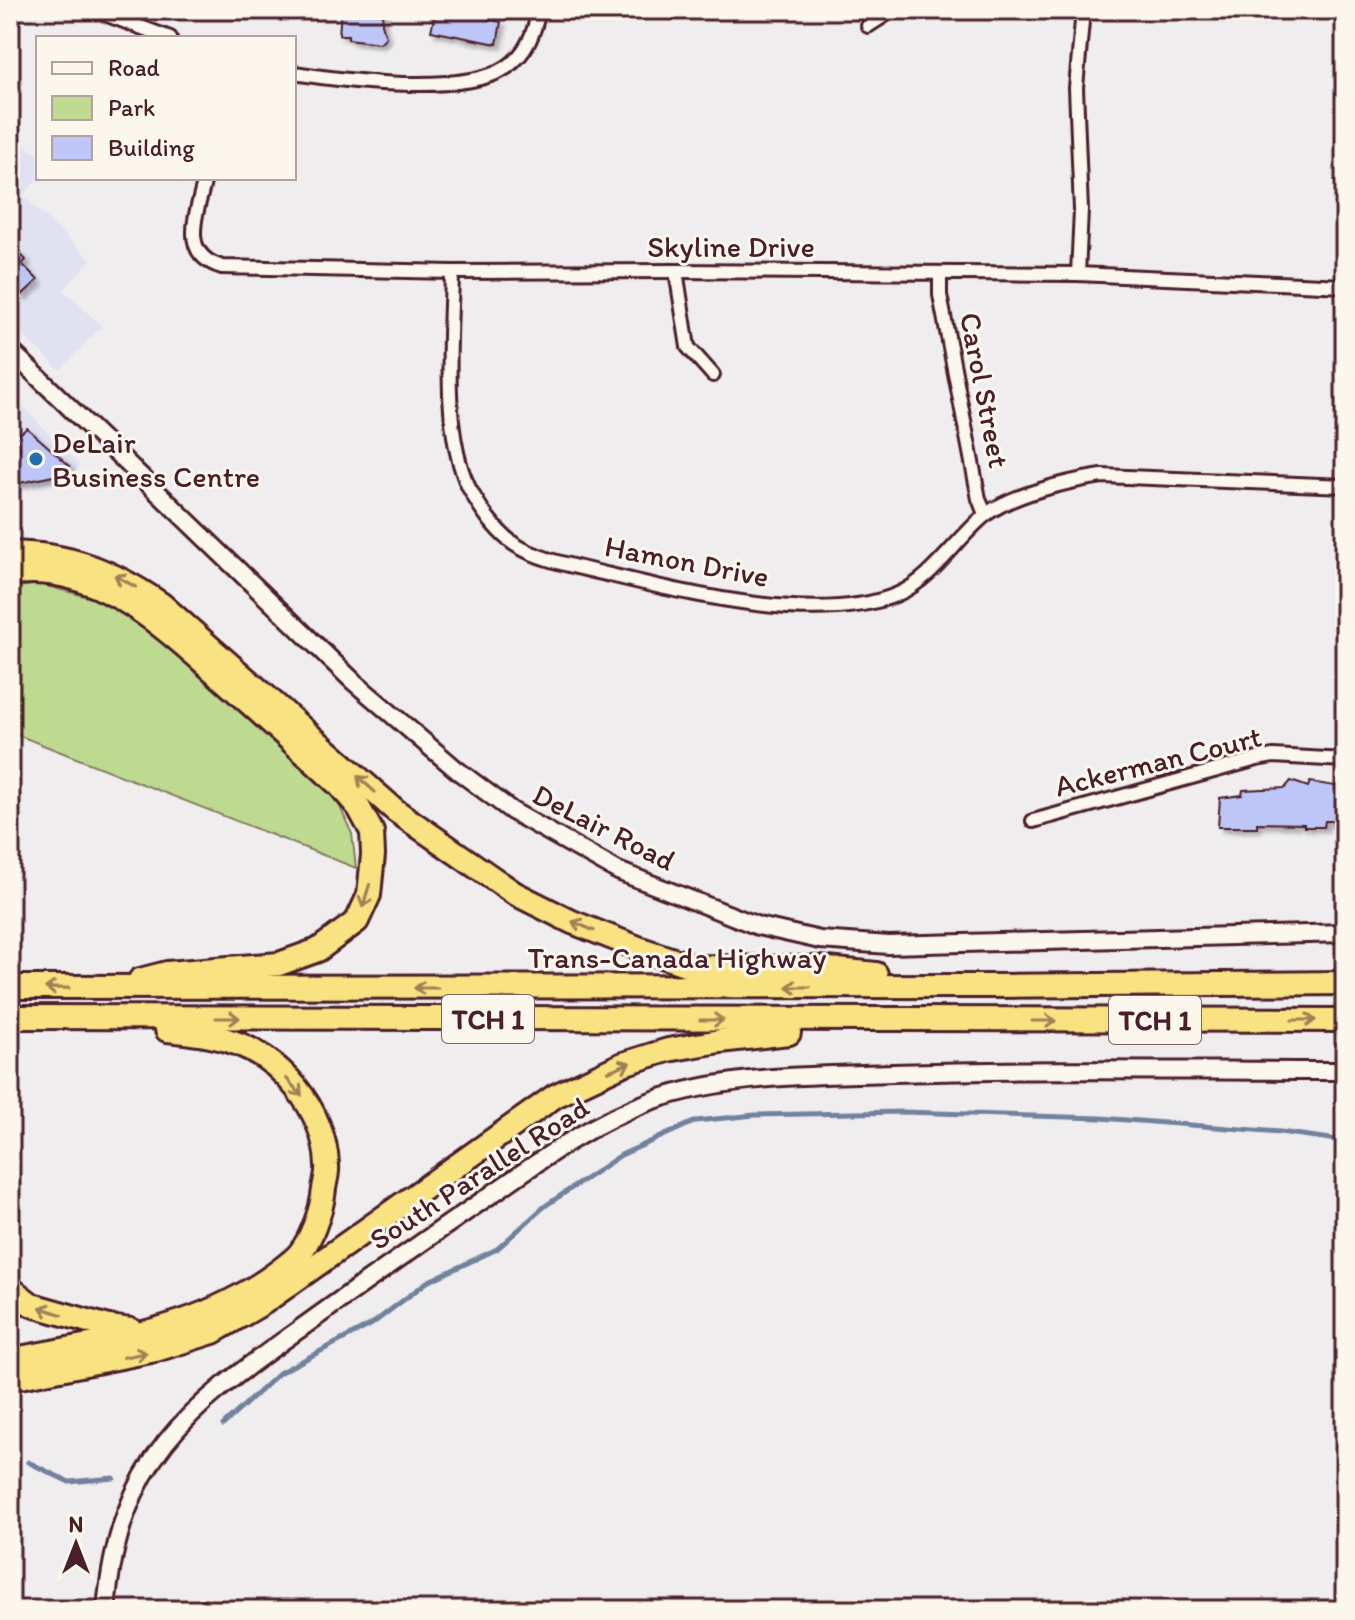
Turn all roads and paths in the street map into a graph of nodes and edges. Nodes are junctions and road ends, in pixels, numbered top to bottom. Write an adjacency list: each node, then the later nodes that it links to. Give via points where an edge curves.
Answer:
1 (94, 10): 6 (street)
2 (539, 10): 7 (street, via 525,51 506,68 483,78 405,83)
3 (893, 10): 5 (street)
4 (1083, 10): 12 (street, via 1076,88)
5 (868, 26)
6 (165, 36)
7 (296, 73)
8 (205, 180): 10 (street, Skyline Drive, via 193,234 196,250 208,263)
9 (676, 271): 10 (street, Skyline Drive); 11 (street, Skyline Drive); 15 (street, via 688,347)
10 (452, 272): 17 (street, Hamon Drive, via 455,440 468,485 487,516 515,544 559,562 683,593 837,607 899,593)
11 (940, 274): 12 (street, Skyline Drive); 17 (street, Carol Street)
12 (1078, 274): 13 (street, Skyline Drive)
13 (1345, 286)
14 (10, 350): 22 (street, DeLair Road, via 354,682 512,811 618,871 758,926 820,940 889,945)
15 (713, 375)
16 (1345, 486): 17 (street, Hamon Drive, via 1102,476 1073,480)
17 (985, 514)
18 (10, 553): 24 (highway, one-way to 18, via 818,968 694,967 572,922 514,893 396,811 138,588 77,561 44,553)
19 (10, 574): 26 (highway, one-way to 26, via 64,575 139,610 340,786 372,832 369,895 357,921 318,950 279,964 167,973)
20 (1345, 760): 21 (street, Ackerman Court, via 1257,759)
21 (1033, 821)
22 (1345, 933)
23 (1345, 983): 24 (highway, Trans-Canada Highway / TCH 1)
24 (988, 986): 26 (highway, Trans-Canada Highway / TCH 1, one-way to 26)
25 (10, 987): 26 (highway, Trans-Canada Highway / TCH 1, one-way to 25)
26 (104, 989)
27 (10, 1018): 29 (highway, Trans-Canada Highway / TCH 1, one-way to 29); 32 (highway, one-way to 32, via 229,1040 263,1058 297,1086 320,1125 328,1166 321,1212 297,1257 255,1289 207,1314)
28 (1345, 1020): 29 (highway, Trans-Canada Highway / TCH 1, one-way to 28)
29 (966, 1021): 34 (highway, one-way to 29, via 213,1332 263,1303 555,1096 623,1064 668,1050 746,1037)
30 (1345, 1071): 37 (street, South Parallel Road, via 991,1070 796,1076 716,1084 652,1101 547,1156 197,1407 167,1438 135,1490 120,1525)
31 (10, 1288): 32 (highway, one-way to 31, via 70,1318 32,1305)
32 (152, 1332): 33 (highway)
33 (10, 1360)
34 (58, 1370): 35 (highway); 36 (highway)
35 (10, 1379)
36 (10, 1392)
37 (106, 1610)

